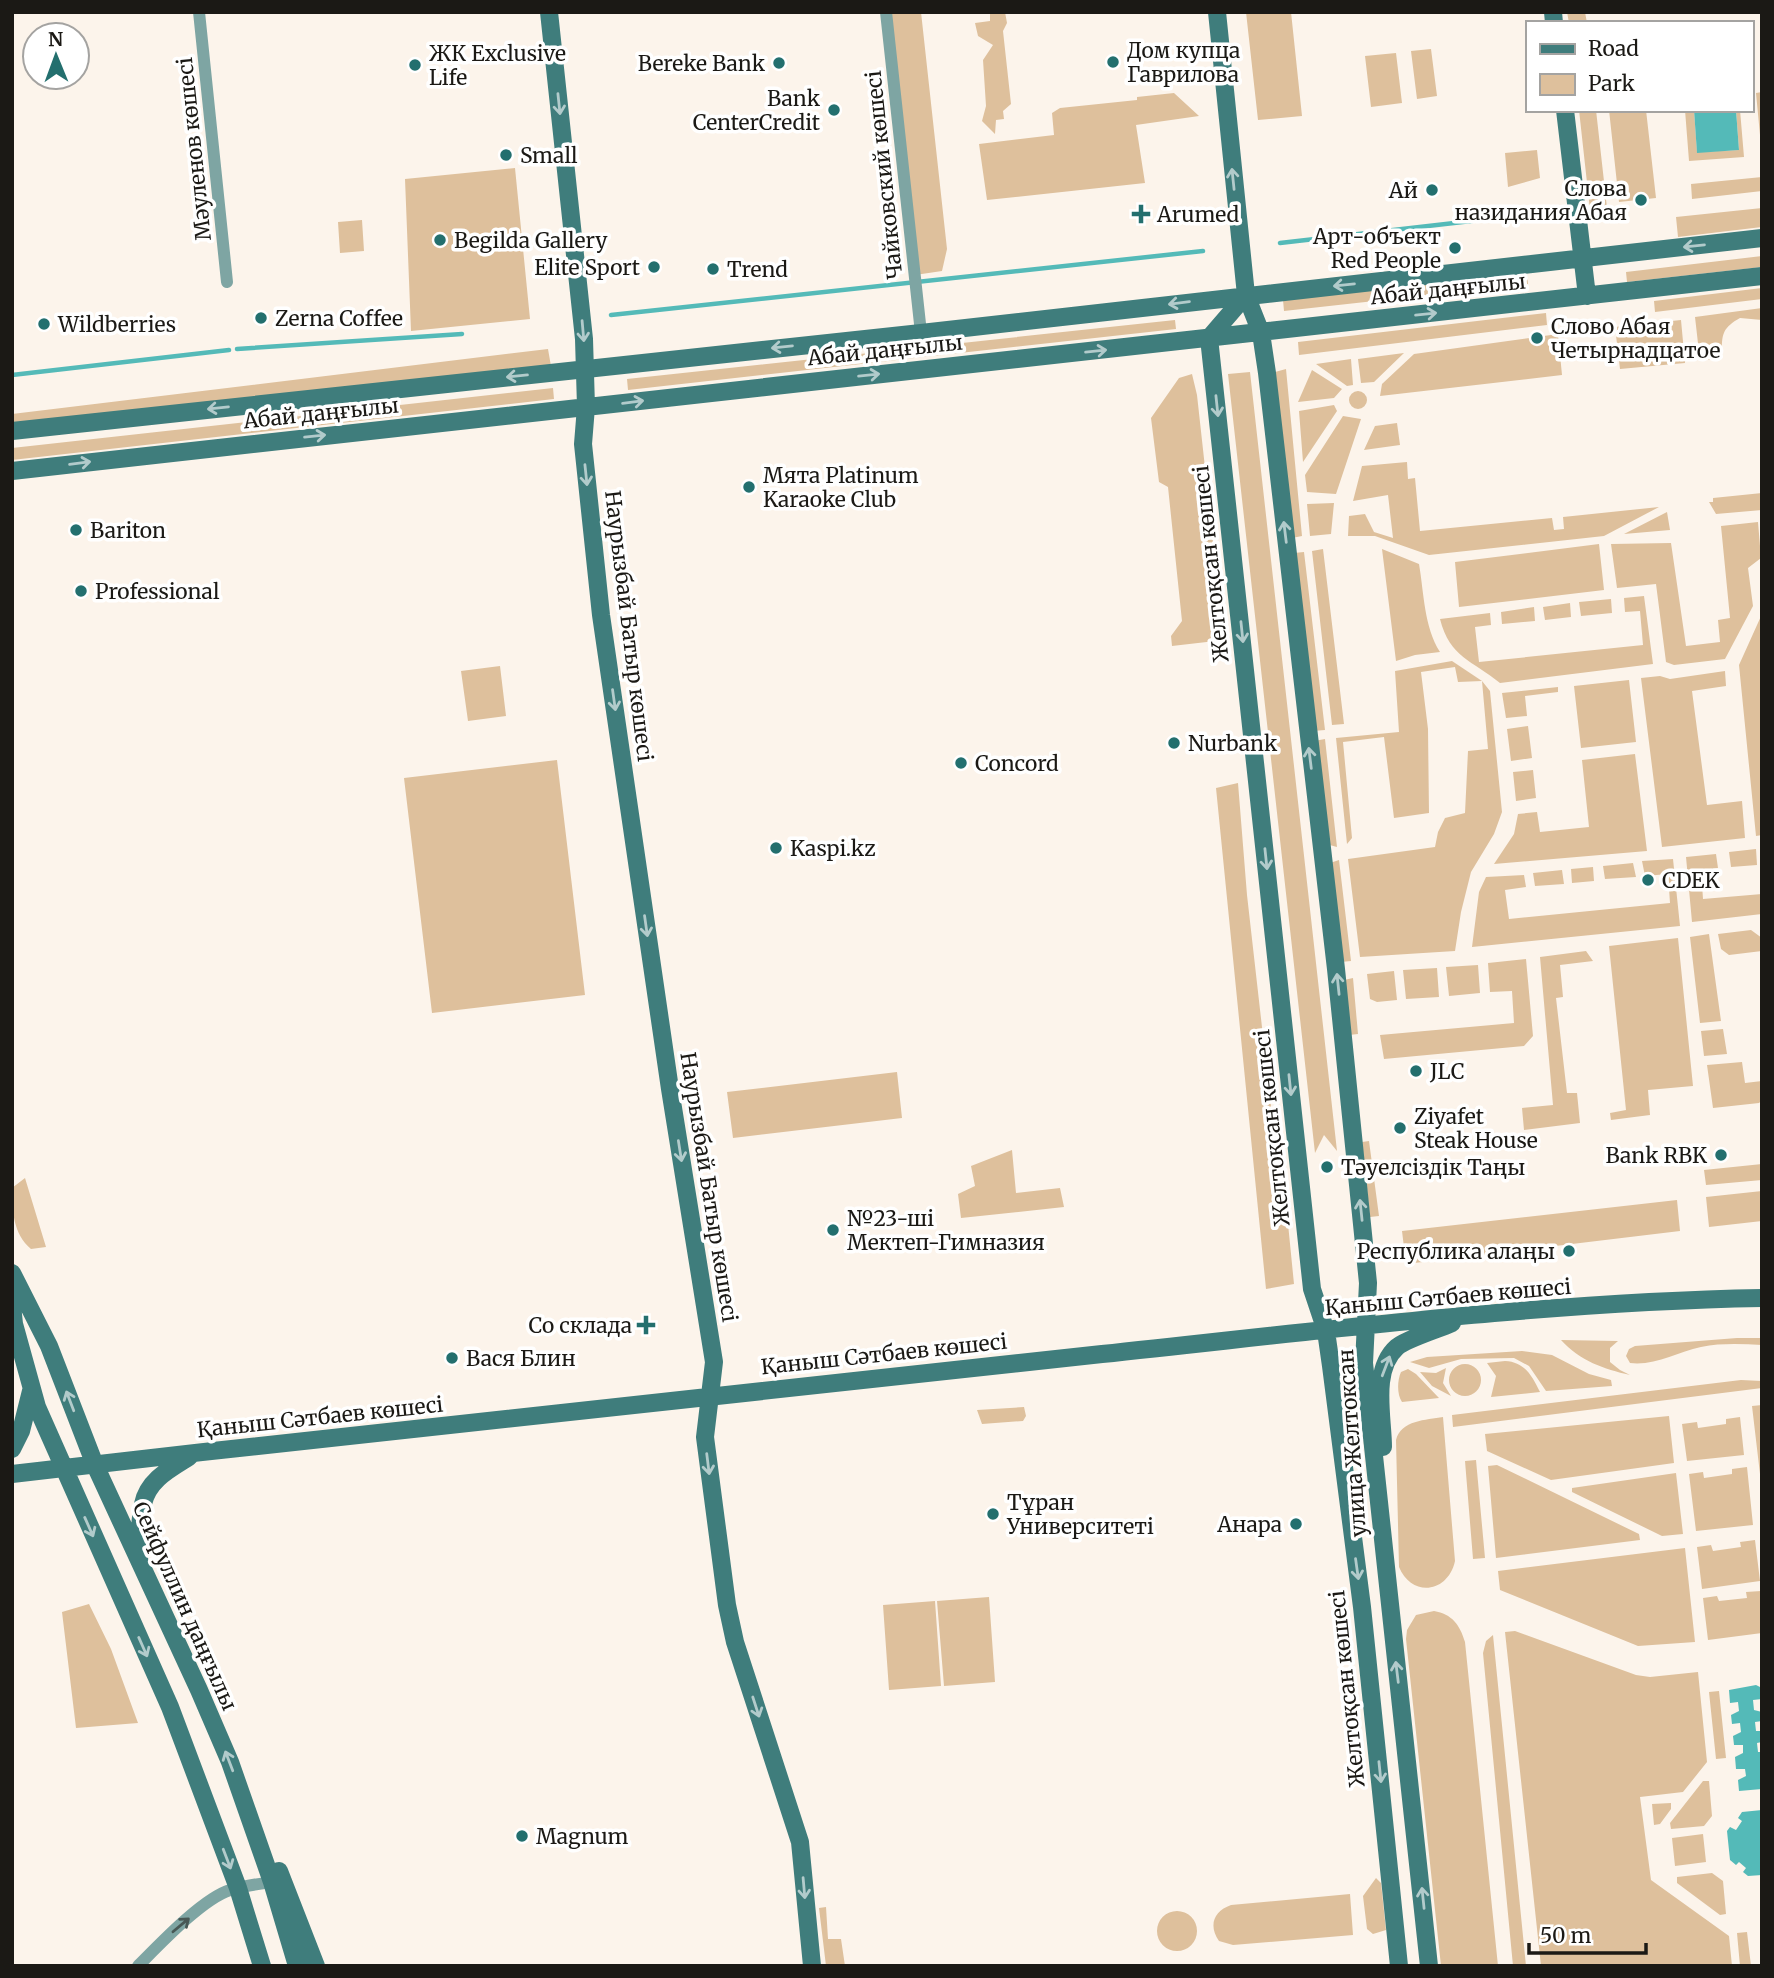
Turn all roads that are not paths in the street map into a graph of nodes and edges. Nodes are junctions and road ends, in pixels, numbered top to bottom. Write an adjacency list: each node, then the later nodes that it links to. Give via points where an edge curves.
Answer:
1 (199, 12): 9 (street, Мәуленов көшесі)
2 (549, 12): 15 (main road, one-way to 15)
3 (886, 12): 13 (street, Чайковский көшесі)
4 (1217, 12): 10 (main road, one-way to 4)
5 (1565, 112): 7 (main road)
6 (1762, 239): 7 (main road, Абай даңғылы, one-way to 7)
7 (1582, 259): 10 (main road, Абай даңғылы, one-way to 10); 11 (main road)
8 (1762, 276): 11 (main road, Абай даңғылы)
9 (227, 282)
10 (1247, 295): 12 (main road); 13 (main road, Абай даңғылы, one-way to 13); 14 (main road)
11 (1587, 296): 12 (main road, Абай даңғылы, one-way to 11)
12 (1261, 332): 14 (main road, Абай даңғылы); 23 (main road, one-way to 12, via 1368,1283 1339,994)
13 (921, 333): 15 (main road, Абай даңғылы, one-way to 15)
14 (1209, 338): 16 (main road, Абай даңғылы, one-way to 14); 24 (main road, Желтоқсан көшесі, one-way to 24, via 1312,1289)
15 (585, 368): 16 (main road); 17 (main road, Абай даңғылы, one-way to 17)
16 (586, 407): 18 (main road, Абай даңғылы, one-way to 16); 26 (main road, Наурызбай Батыр көшесі, one-way to 26, via 583,444 601,615 714,1362)
17 (12, 431)
18 (12, 471)
19 (12, 1273): 29 (main road, Сейфуллин даңғылы, one-way to 19, via 49,1346)
20 (1762, 1298): 22 (main road, Қаныш Сәтбаев көшесі)
21 (12, 1305): 25 (main road)
22 (1467, 1316): 23 (main road, Қаныш Сәтбаев көшесі); 33 (main road, one-way to 22, via 1384,1367 1398,1346)
23 (1367, 1327): 24 (main road, Қаныш Сәтбаев көшесі); 33 (main road, улица Желтоксан, via 1364,1363)
24 (1326, 1331): 26 (main road, Қаныш Сәтбаев көшесі); 35 (main road, Желтоқсан көшесі, one-way to 35)
25 (31, 1387): 27 (main road); 30 (main road)
26 (710, 1396): 28 (main road, Қаныш Сәтбаев көшесі); 43 (main road, Наурызбай Батыр көшесі, one-way to 43, via 705,1437 727,1605 800,1842)
27 (12, 1449)
28 (194, 1454): 29 (main road, Қаныш Сәтбаев көшесі); 32 (main road, via 154,1482 146,1494)
29 (95, 1465): 30 (main road, Қаныш Сәтбаев көшесі); 32 (main road, Сейфуллин даңғылы)
30 (63, 1468): 31 (main road, Қаныш Сәтбаев көшесі); 38 (main road, one-way to 38, via 170,1707)
31 (12, 1474)
32 (136, 1554): 36 (main road, Сейфуллин даңғылы, one-way to 32, via 200,1690)
33 (1384, 1556): 34 (main road)
34 (1389, 1605): 35 (main road); 45 (main road, one-way to 34)
35 (1362, 1607): 44 (main road, Желтоқсан көшесі, one-way to 44)
36 (247, 1813): 37 (main road, Сейфуллин даңғылы); 42 (main road, via 285,1885)
37 (272, 1882): 38 (street); 41 (main road, Сейфуллин даңғылы)
38 (233, 1889): 39 (street, one-way to 38, via 188,1919); 40 (main road)
39 (138, 1966)
40 (262, 1966)
41 (297, 1966)
42 (316, 1966)
43 (812, 1966)
44 (1399, 1966)
45 (1429, 1966)

